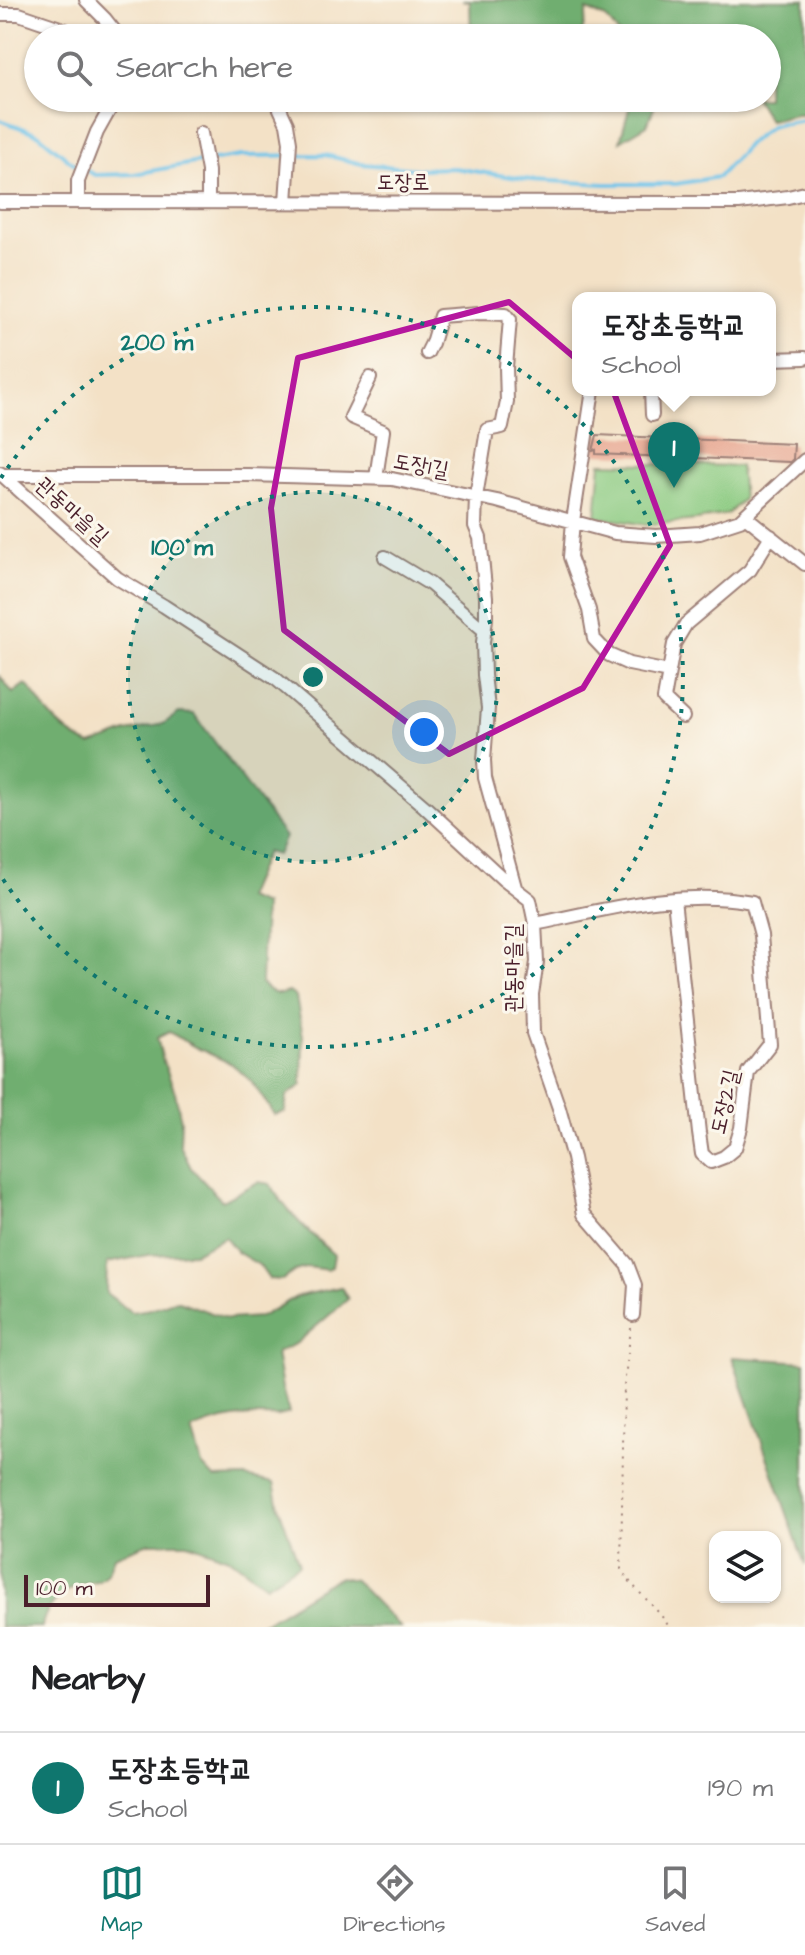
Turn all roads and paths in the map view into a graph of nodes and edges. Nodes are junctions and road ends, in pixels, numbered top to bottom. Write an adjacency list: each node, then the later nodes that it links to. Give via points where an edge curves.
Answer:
1 (86, 0): 4 (street)
2 (0, 14): 3 (street)
3 (48, 24)
4 (107, 24)
5 (108, 112): 10 (street, via 78,181)
6 (281, 112): 12 (street, via 290,142)
7 (201, 133): 11 (street)
8 (805, 193): 12 (street, 도장로, via 739,203)
9 (0, 202): 10 (street, 도장로)
10 (78, 202): 11 (street, 도장로)
11 (208, 202): 12 (street, 도장로)
12 (286, 202)
13 (427, 353): 23 (street, via 440,316 506,314 510,319 507,402 502,427 487,430)
14 (805, 358): 15 (street)
15 (776, 359)
16 (370, 378): 22 (street, via 351,417 383,431)
17 (592, 396): 25 (street)
18 (651, 396): 19 (street)
19 (652, 415)
20 (805, 460): 24 (street, 도장1길)
21 (1, 475): 22 (street, 도장1길); 32 (street, 관동마을길, via 117,578 276,679)
22 (376, 478): 23 (street, 도장1길)
23 (476, 497): 25 (street, 도장1길); 29 (street)
24 (745, 516): 25 (street, 도장1길, via 700,533 656,536 615,533); 26 (street)
25 (573, 521): 30 (street, via 570,557 594,639 609,655 629,664)
26 (771, 536): 28 (street); 30 (street, via 750,570 686,624 674,644)
27 (385, 557): 29 (street, via 430,584)
28 (805, 564)
29 (485, 631): 32 (street, via 485,778)
30 (669, 672): 31 (street, via 664,699)
31 (683, 717)
32 (515, 887): 34 (street, 관동마을길, via 530,900)
33 (674, 899): 33 (street, 도장2길, via 752,902 761,935 770,1044 748,1072 735,1148 711,1162 702,1154 699,1133); 34 (street, 도장2길)
34 (535, 924): 35 (street, 관동마을길, via 533,1033 559,1108 584,1214 627,1264 635,1285)
35 (633, 1315): 36 (path, via 624,1386 621,1569)
36 (669, 1627)

